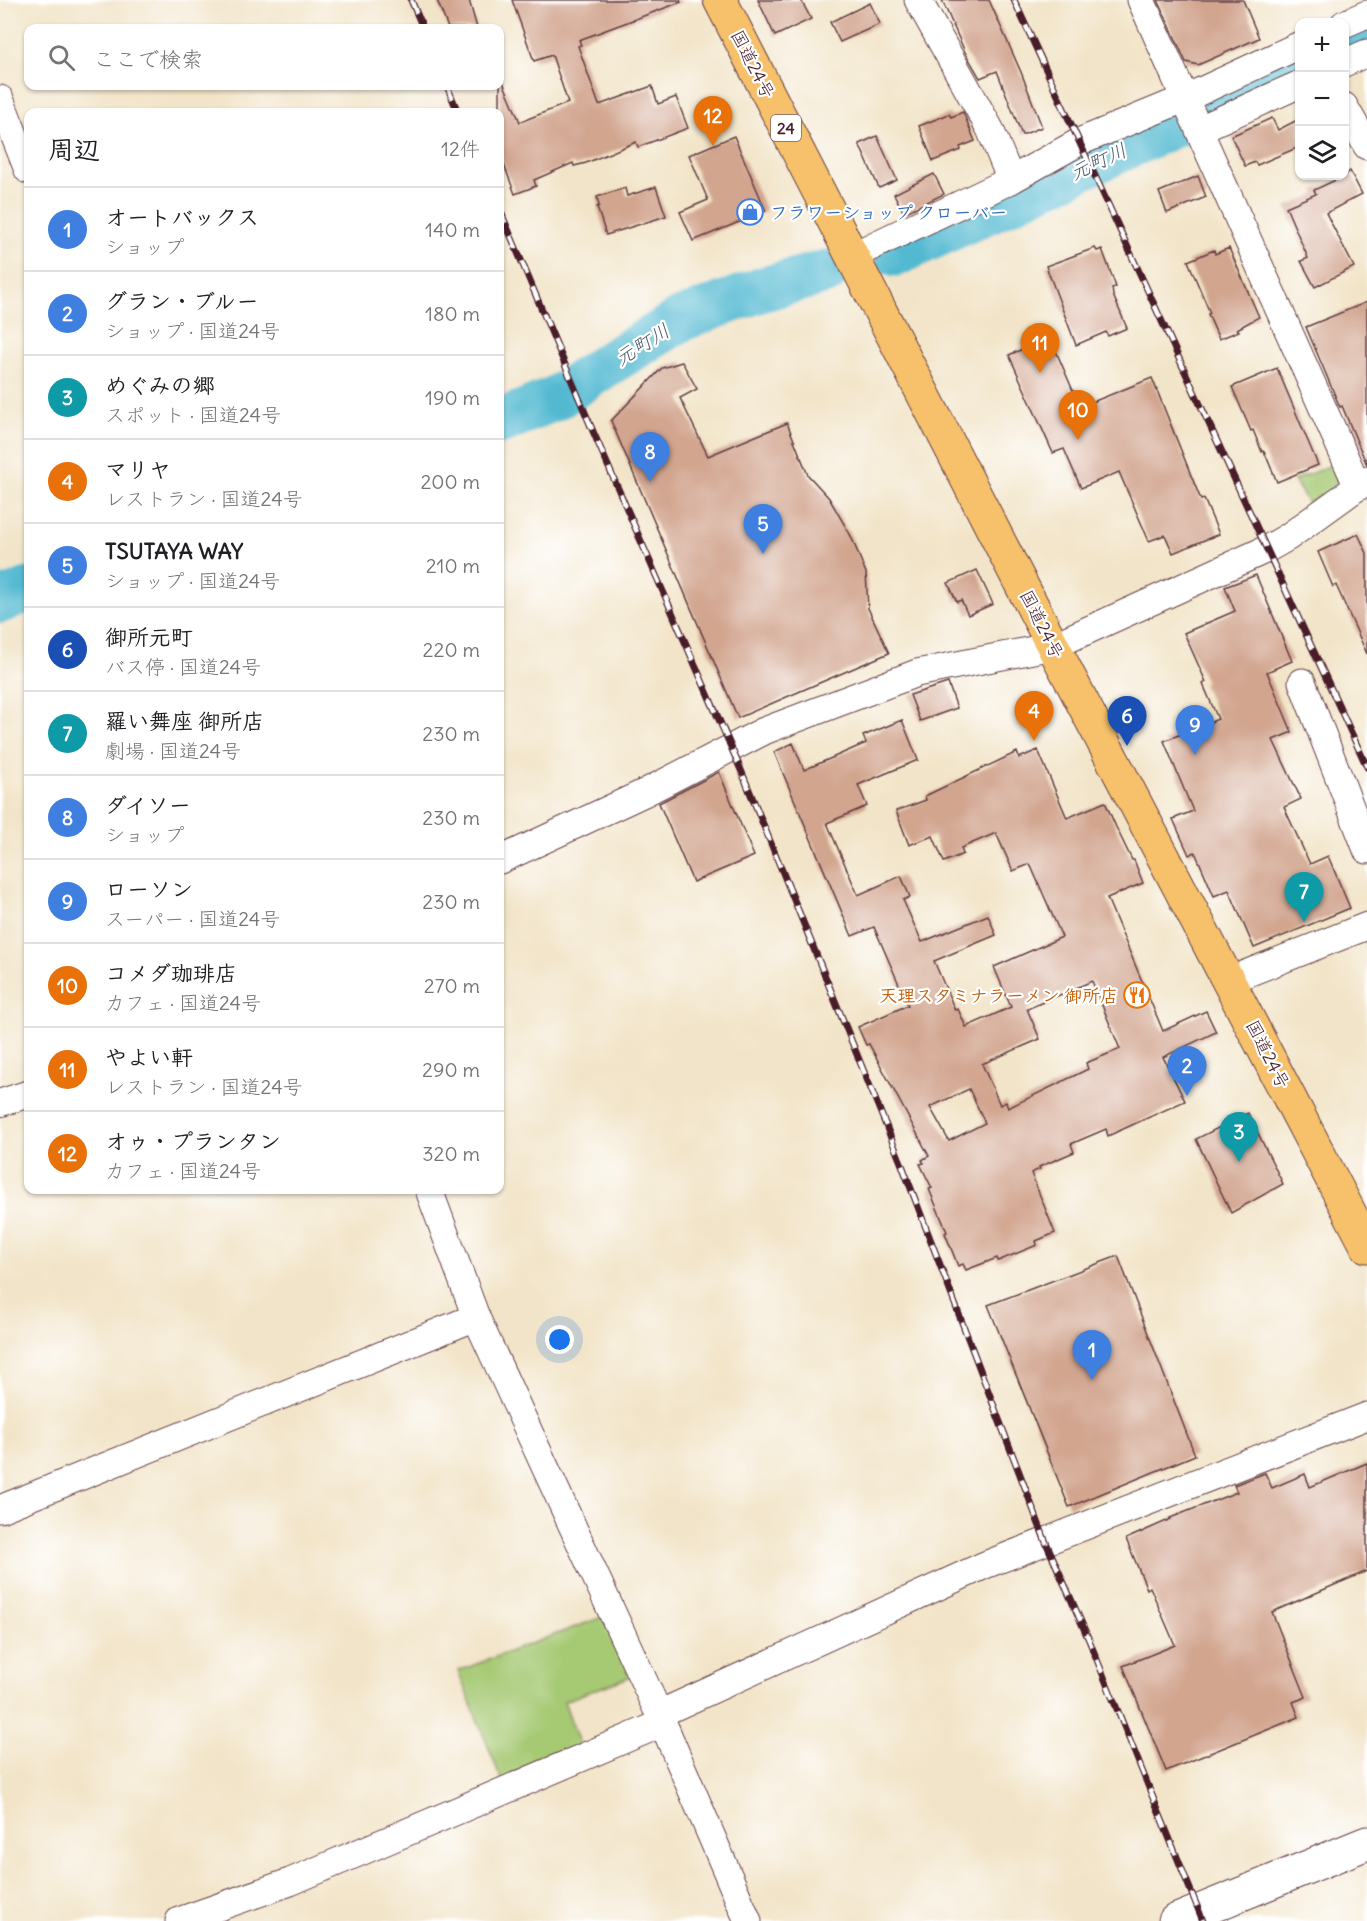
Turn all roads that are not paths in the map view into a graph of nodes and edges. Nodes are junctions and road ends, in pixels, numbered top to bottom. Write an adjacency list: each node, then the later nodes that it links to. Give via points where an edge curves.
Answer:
1 (720, 0): 15 (highway, 国道24号 / 24)
2 (918, 0): 14 (street, via 990,129)
3 (1141, 0): 8 (street)
4 (1295, 47): 8 (street)
5 (1367, 53): 6 (street)
6 (1349, 61)
7 (1295, 86): 11 (street)
8 (1186, 98): 11 (street); 14 (street, via 1079,142)
9 (0, 99): 13 (street)
10 (1349, 115): 12 (street)
11 (1200, 129): 16 (street)
12 (1367, 146)
13 (24, 160)
14 (1011, 180): 15 (street)
15 (852, 256): 17 (highway, 国道24号 / 24)
16 (1362, 484): 17 (street, via 1267,549)
17 (1053, 646): 20 (street, via 917,673 764,731); 22 (highway, 国道24号 / 24)
18 (1302, 682): 19 (street)
19 (1367, 850)
20 (504, 858)
21 (1367, 926): 22 (street)
22 (1230, 980): 26 (highway, 国道24号 / 24)
23 (24, 1095): 24 (street)
24 (0, 1103)
25 (430, 1194): 27 (street)
26 (1367, 1246)
27 (476, 1317): 29 (street); 30 (street)
28 (1367, 1416): 30 (street, via 984,1565)
29 (0, 1509)
30 (661, 1719): 32 (street, via 290,1882); 33 (street)
31 (1367, 1843): 34 (street)
32 (180, 1921)
33 (748, 1921)
34 (1175, 1921)

